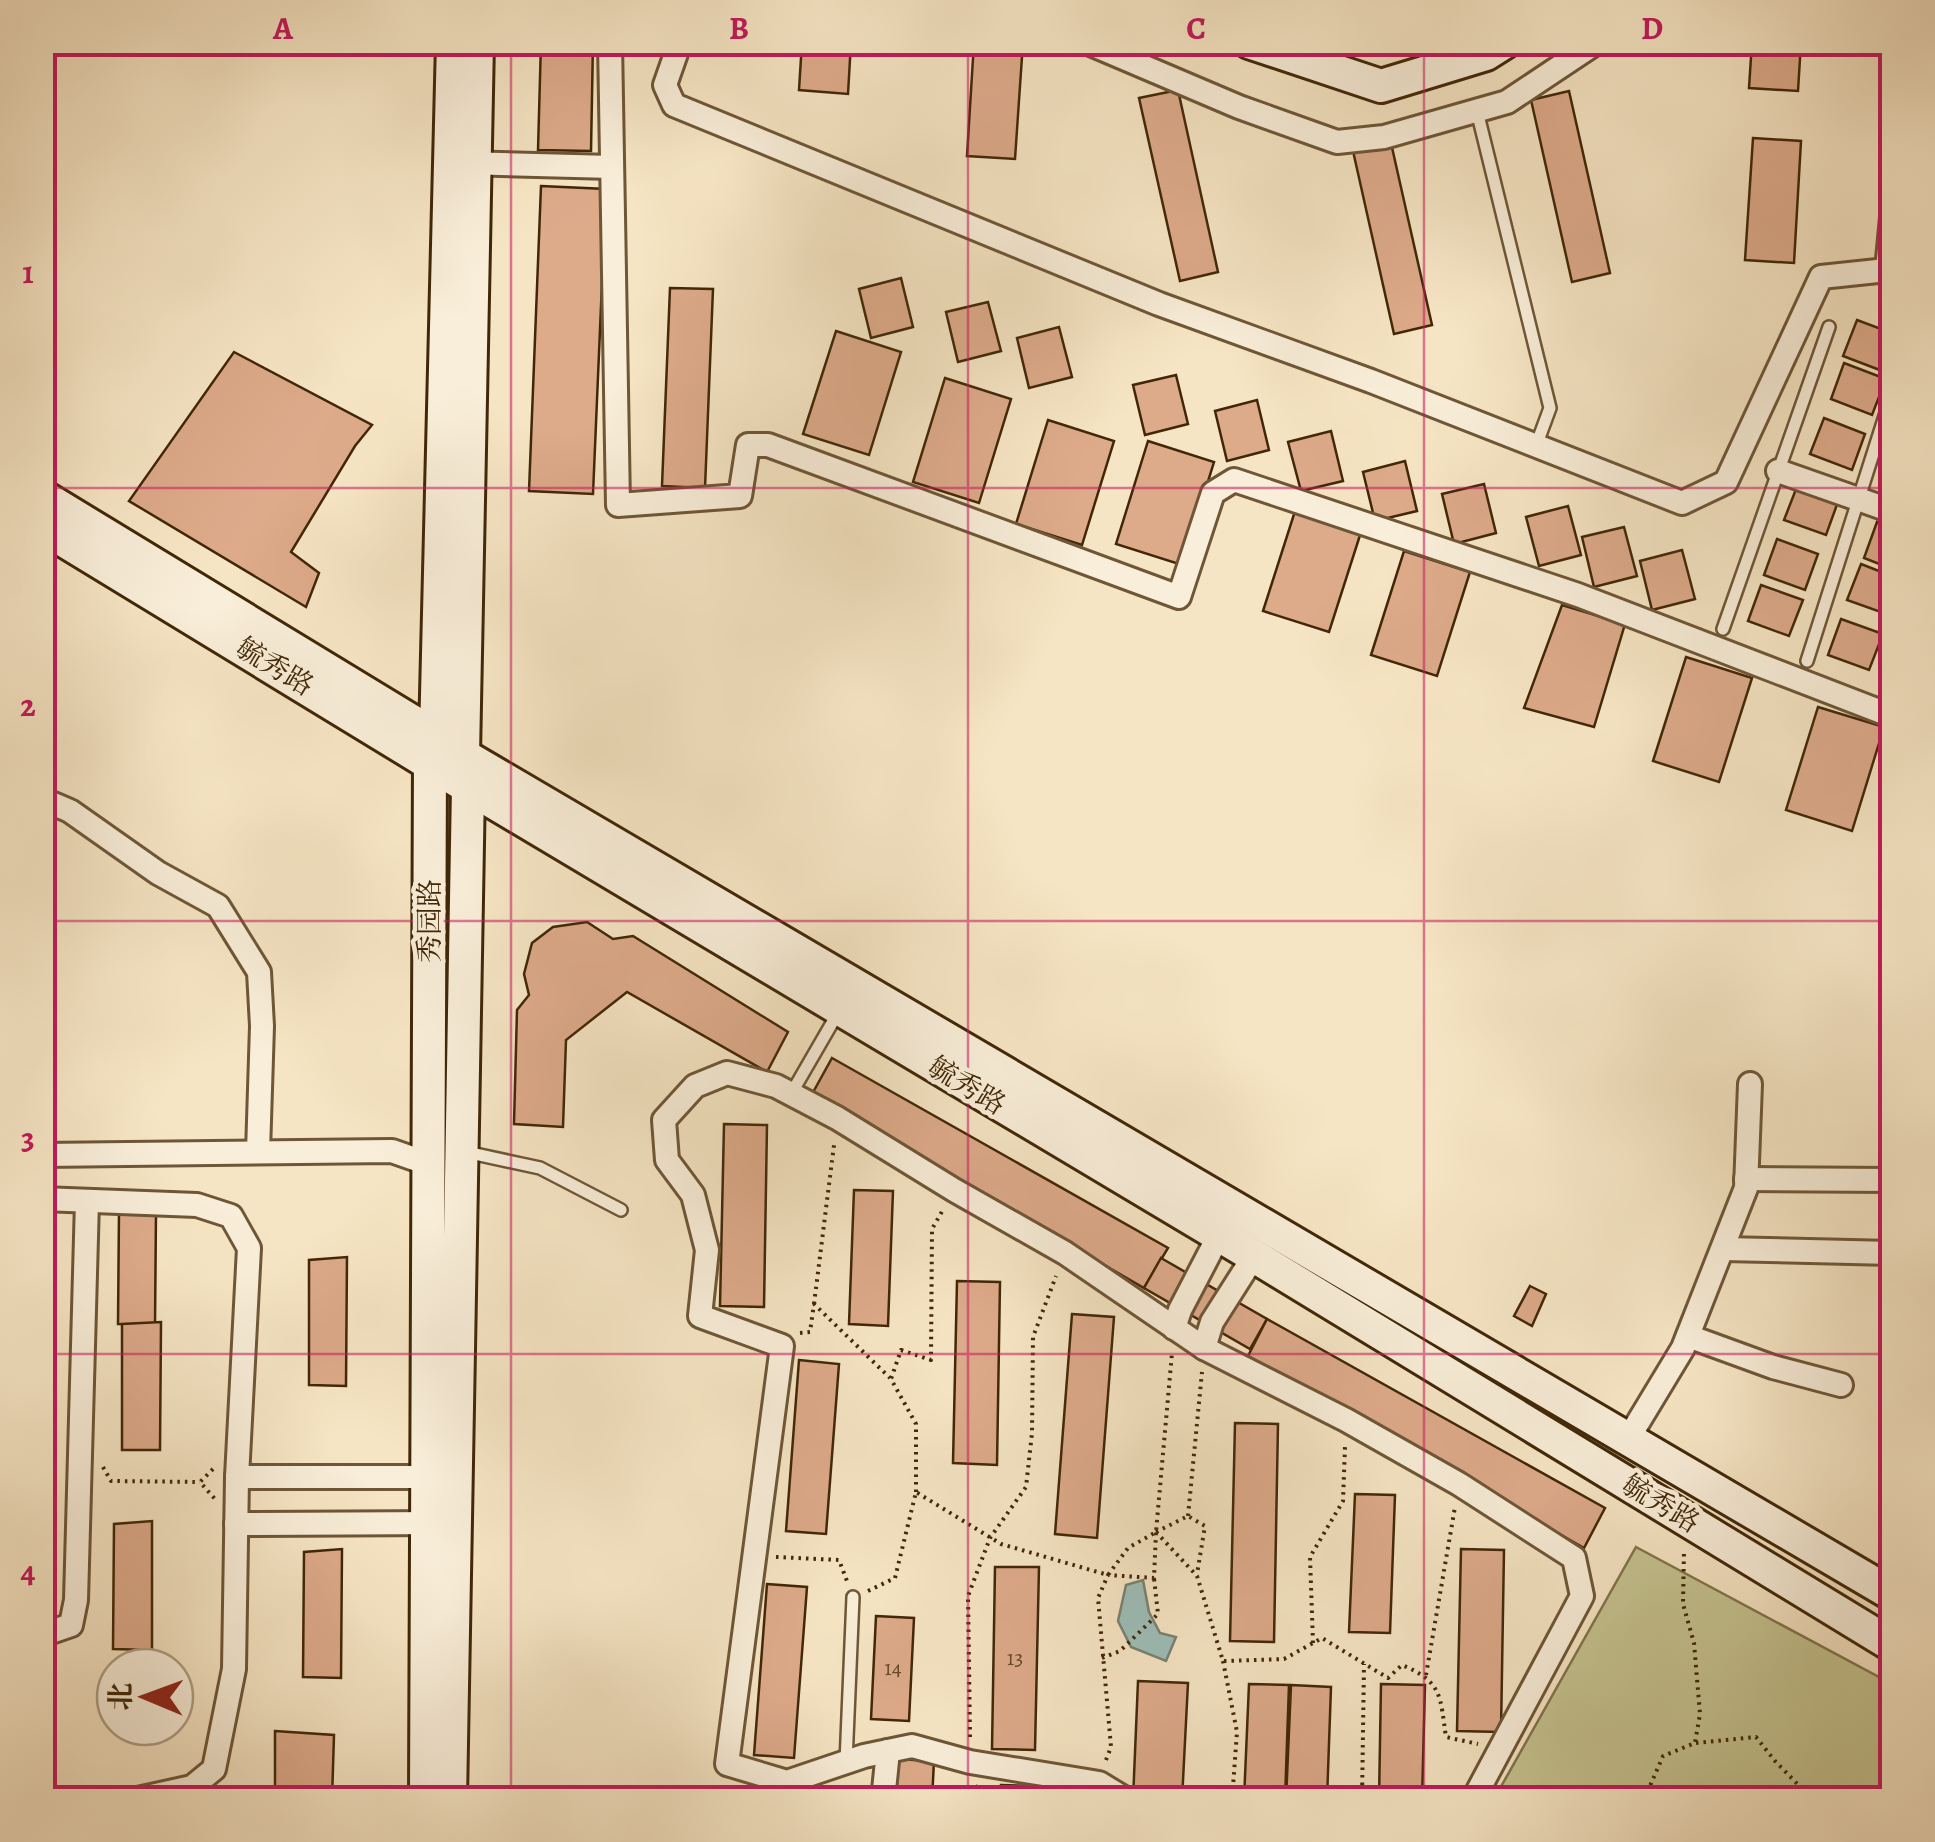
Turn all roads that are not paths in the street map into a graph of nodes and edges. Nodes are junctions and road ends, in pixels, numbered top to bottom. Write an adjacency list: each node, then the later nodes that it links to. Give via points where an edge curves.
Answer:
1 (453, 42): 10 (street, 秀园路)
2 (477, 42): 10 (street, 秀园路)
3 (610, 42): 11 (street)
4 (680, 42): 15 (street, via 666,84 674,105 1159,304)
5 (1086, 42): 9 (street, via 1337,142 1384,137)
6 (1249, 42): 7 (street, via 1382,86)
7 (1505, 42)
8 (1596, 42): 9 (street, via 1507,102)
9 (1477, 111): 15 (lane, via 1550,408)
10 (463, 162): 11 (street); 24 (street, 秀园路); 25 (street, 秀园路)
11 (612, 167): 23 (street, via 618,505 740,496 748,445 768,446 1178,597 1213,494 1234,480 1578,595)
12 (1892, 218): 15 (street, via 1887,270 1821,277 1726,482 1682,503)
13 (1829, 326): 16 (lane)
14 (1892, 394): 18 (lane)
15 (1536, 446)
16 (1778, 470): 18 (street); 21 (lane)
17 (42, 496): 24 (street, 毓秀路)
18 (1861, 500): 19 (street); 22 (lane)
19 (1892, 511)
20 (42, 527): 24 (street, 毓秀路)
21 (1723, 629)
22 (1807, 661)
23 (1892, 716)
24 (433, 749): 25 (street, 毓秀路); 33 (street, 秀园路)
25 (466, 771): 27 (street, 毓秀路); 31 (street, 秀园路); 47 (street, 毓秀路)
26 (42, 799): 30 (street, via 70,810 218,906 259,972)
27 (840, 1009): 29 (lane); 39 (street, 毓秀路)
28 (1750, 1084): 34 (street)
29 (791, 1094): 43 (street, via 1065,1253); 57 (street, via 727,1073 694,1086 664,1120 667,1160 693,1195 707,1250 700,1316 782,1346 726,1764 786,1782)
30 (258, 1152): 32 (street); 33 (street, via 392,1150)
31 (462, 1152): 38 (lane, via 540,1168); 49 (street, 秀园路)
32 (42, 1155)
33 (429, 1164): 49 (street, 秀园路)
34 (1746, 1180): 35 (street); 40 (street)
35 (1892, 1180)
36 (42, 1200): 37 (street)
37 (88, 1201): 48 (street, via 197,1205 231,1216 249,1248); 54 (street, via 74,1612 71,1625)
38 (621, 1210)
39 (1218, 1237): 42 (street, 毓秀路); 43 (street)
40 (1723, 1249): 41 (street); 44 (street)
41 (1892, 1254)
42 (1254, 1256): 45 (street, via 1212,1322); 55 (street, 毓秀路)
43 (1174, 1328): 45 (street)
44 (1688, 1336): 46 (street); 47 (street)
45 (1204, 1348): 64 (street, via 1459,1484 1574,1558 1582,1596)
46 (1841, 1385)
47 (1628, 1439): 52 (street, 毓秀路)
48 (237, 1477): 49 (street); 51 (street)
49 (442, 1477): 50 (street, 秀园路)
50 (441, 1523): 51 (street); 60 (street, 秀园路); 61 (street, 秀园路)
51 (236, 1524): 58 (street, via 234,1669 214,1769)
52 (1892, 1594)
53 (854, 1598): 57 (lane)
54 (42, 1635)
55 (1892, 1645)
56 (888, 1751): 57 (street); 62 (street); 63 (street, via 912,1746 1099,1782)
57 (846, 1762)
58 (191, 1793): 59 (street)
59 (133, 1800)
60 (426, 1800)
61 (450, 1800)
62 (883, 1800)
63 (1127, 1800)
64 (1473, 1800)

